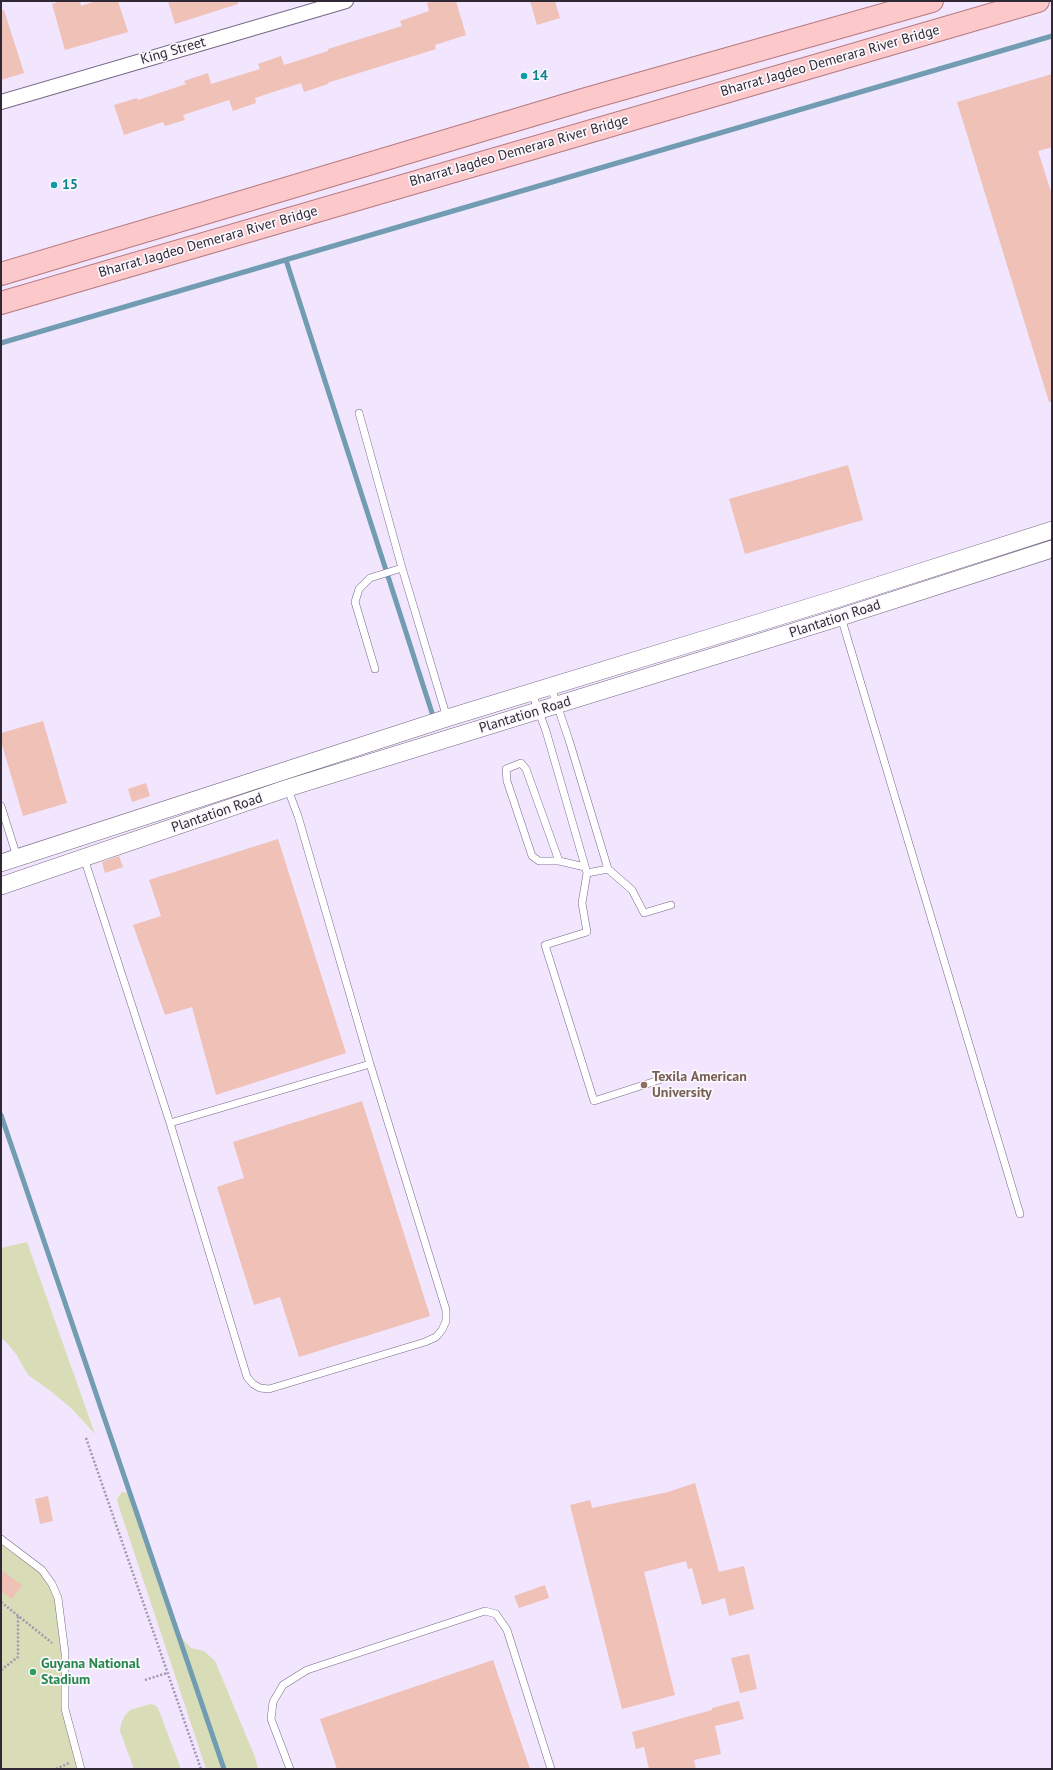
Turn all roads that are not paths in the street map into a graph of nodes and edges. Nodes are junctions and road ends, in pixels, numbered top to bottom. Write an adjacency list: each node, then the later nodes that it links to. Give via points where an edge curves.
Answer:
1 (346, 1): 4 (street, King Street)
2 (932, 1): 5 (main road, Bharrat Jagdeo Demerara River Bridge, via 586,100)
3 (1038, 1): 6 (main road, Bharrat Jagdeo Demerara River Bridge)
4 (1, 102)
5 (1, 274)
6 (1, 303)
7 (359, 413): 10 (lane)
8 (1052, 530): 11 (street, Plantation Road)
9 (1052, 549): 11 (street, Plantation Road)
10 (402, 568): 12 (lane, via 370,578 359,589 355,602); 17 (lane)
11 (839, 608): 13 (street, Plantation Road); 15 (street, Plantation Road); 31 (lane)
12 (375, 669)
13 (551, 687): 14 (street, Plantation Road); 15 (lane)
14 (532, 693): 16 (lane); 17 (street, Plantation Road)
15 (556, 705): 16 (street, Plantation Road); 24 (lane)
16 (538, 711): 19 (street, Plantation Road); 25 (lane)
17 (447, 718): 18 (street, Plantation Road)
18 (282, 771): 19 (lane); 22 (street, Plantation Road)
19 (288, 788): 21 (street, Plantation Road); 28 (lane)
20 (1, 806): 22 (lane)
21 (84, 858): 26 (street, Plantation Road); 30 (lane)
22 (9, 860)
23 (559, 861): 23 (lane, via 524,766 521,763 506,768 507,781 532,856 539,861); 25 (lane)
24 (608, 869): 25 (lane); 27 (lane, via 632,890 644,913)
25 (586, 870): 29 (lane, via 582,903 587,932 544,945 594,1101)
26 (1, 886)
27 (671, 905)
28 (370, 1064): 30 (lane); 30 (lane, via 446,1310 446,1321 436,1336 425,1342 269,1389 253,1384 243,1369)
29 (659, 1080)
30 (170, 1123)
31 (1020, 1214)
32 (1, 1539): 33 (lane, via 42,1570 58,1598 65,1653 65,1709)
33 (81, 1769)
34 (290, 1769): 35 (lane, via 271,1719 273,1702 283,1685 307,1670 485,1611 496,1614 507,1630)
35 (551, 1769)

